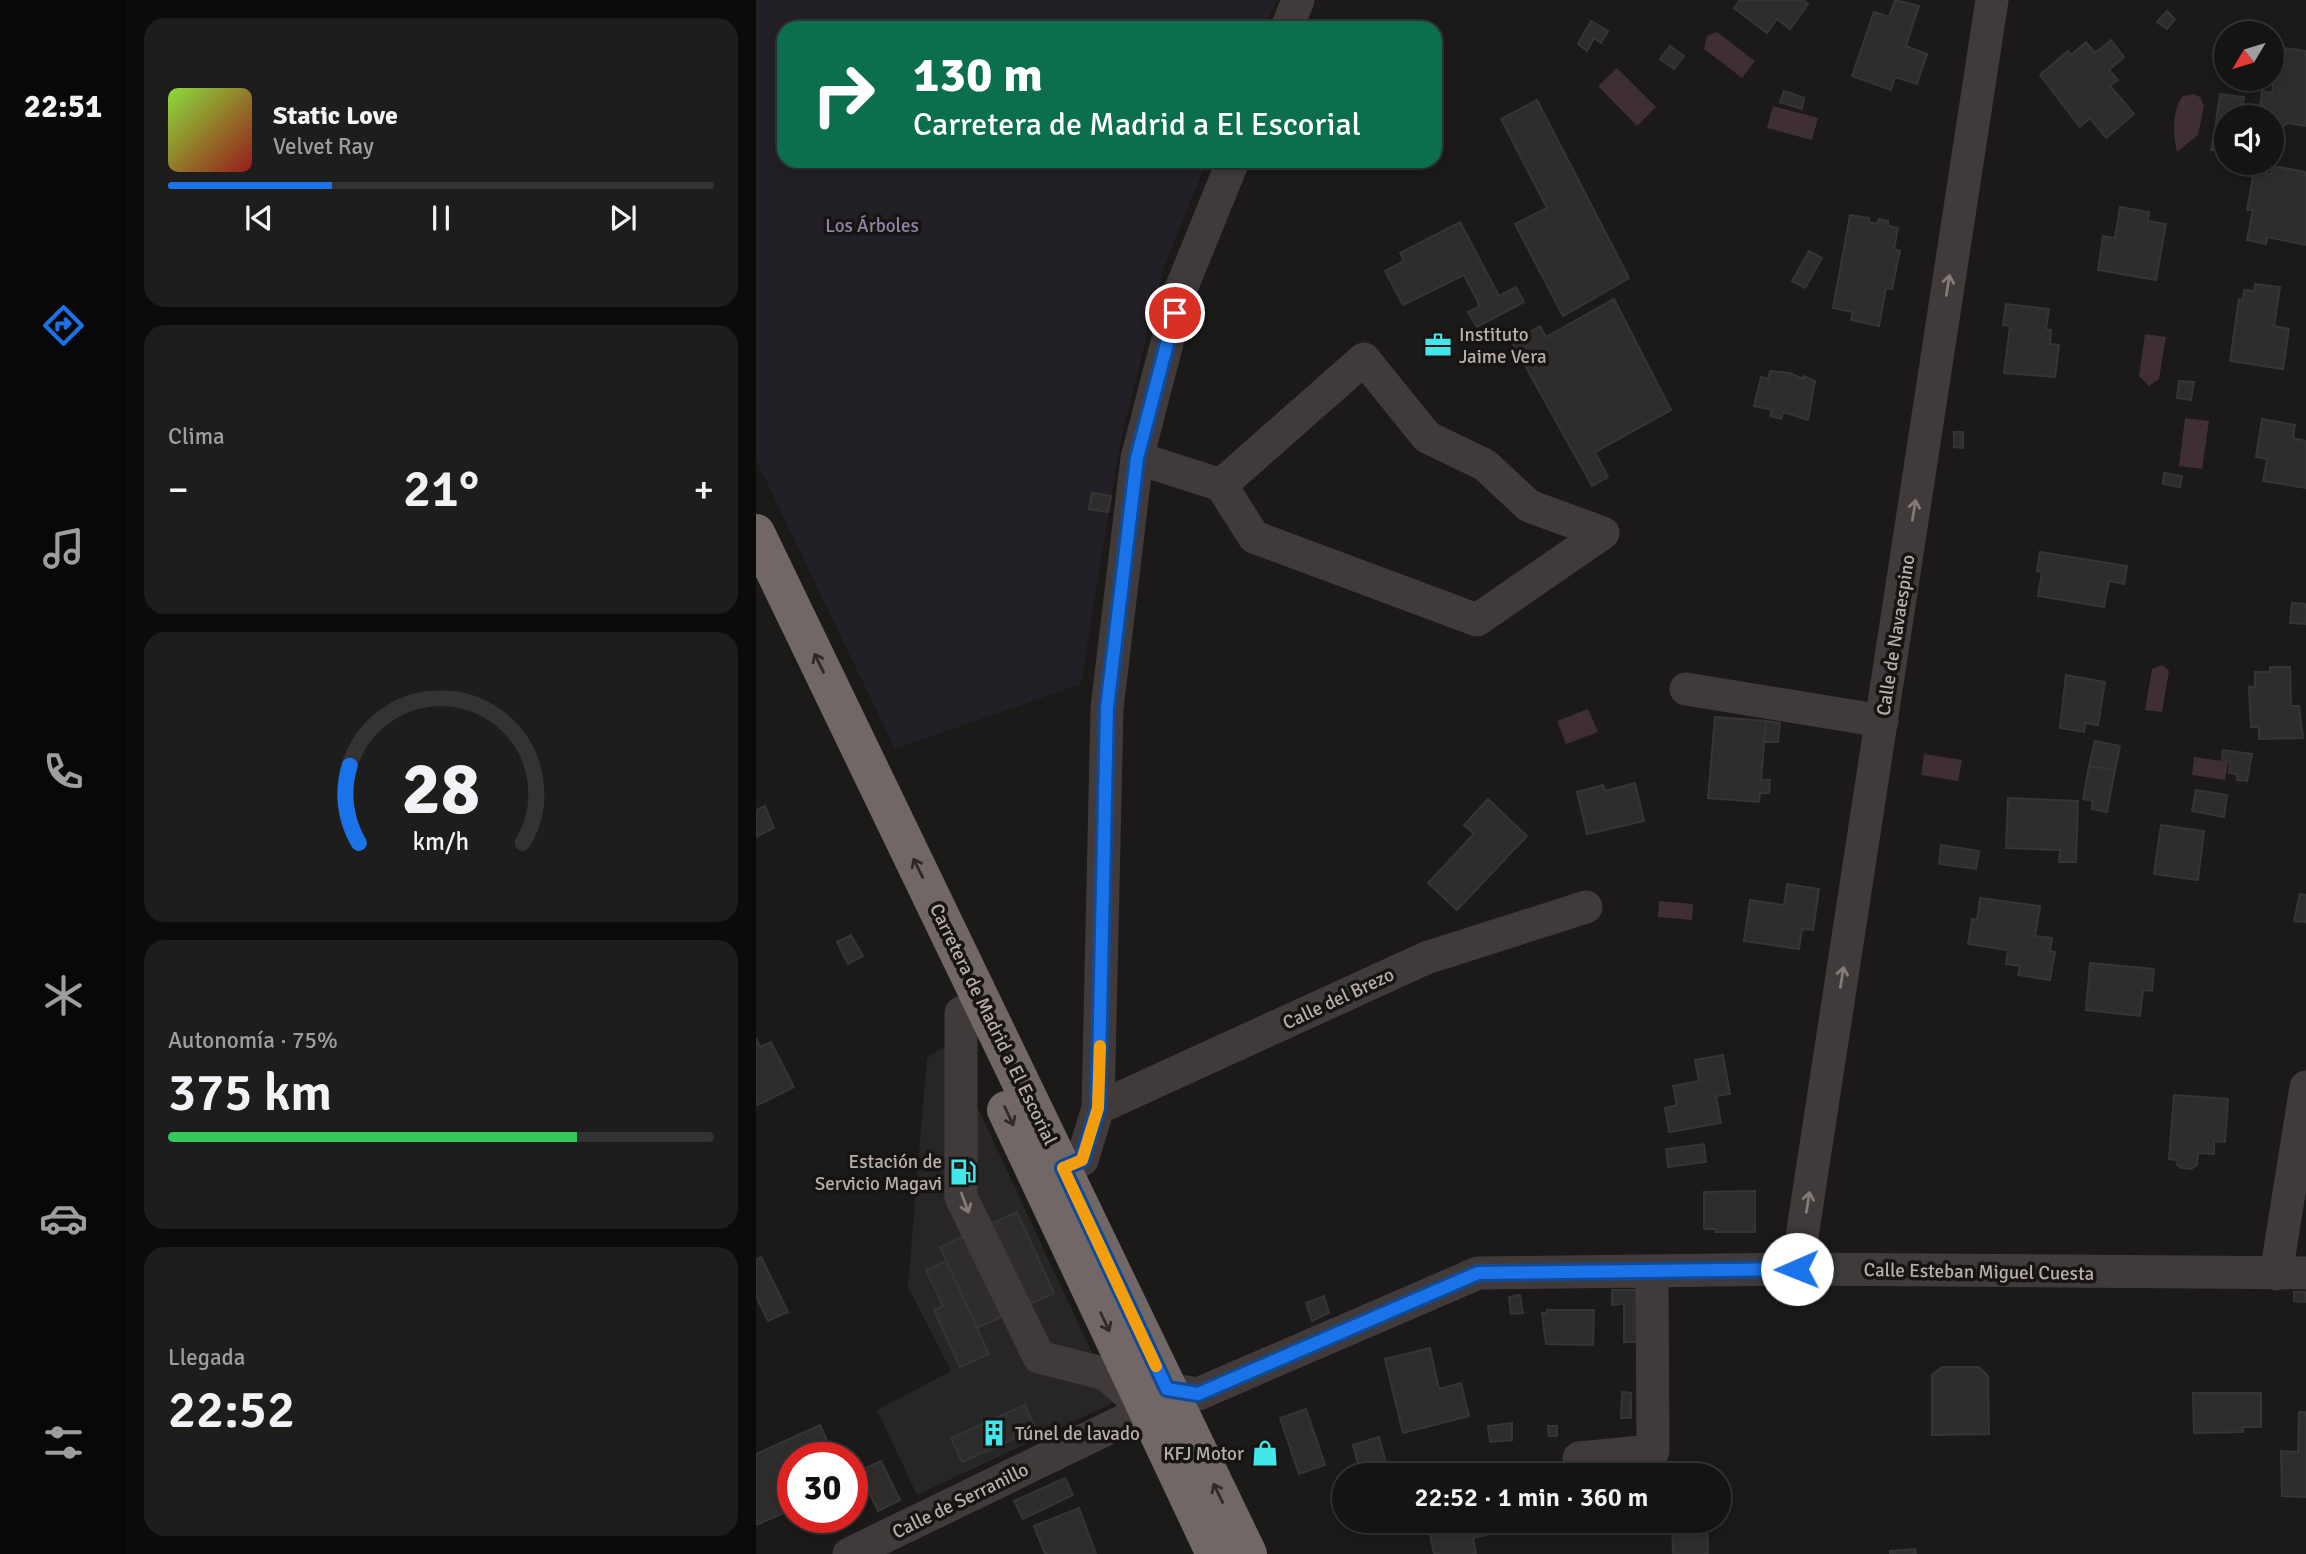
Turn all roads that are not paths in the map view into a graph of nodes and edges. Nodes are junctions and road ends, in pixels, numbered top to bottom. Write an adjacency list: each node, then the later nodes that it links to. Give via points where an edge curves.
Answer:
1 (1298, 0): 3 (street)
2 (1992, 0): 10 (street, Calle de Navaespino, one-way to 2)
3 (1290, 21)
4 (1230, 168): 5 (street, via 1181,289)
5 (1137, 458): 6 (street); 14 (street, via 1107,708)
6 (1221, 485): 6 (street, via 1254,537 1477,620 1603,533 1529,506 1485,466 1427,437 1364,359)
7 (756, 533): 15 (highway, Carretera de Madrid a El Escorial, one-way to 7)
8 (756, 591): 12 (highway, Carretera de Madrid a El Escorial)
9 (1686, 689): 10 (street)
10 (1882, 720): 16 (street, Calle de Navaespino, one-way to 10)
11 (1586, 907): 14 (street, Calle del Brezo, via 1426,958)
12 (961, 1013): 19 (highway, Carretera de Madrid a El Escorial, one-way to 19); 19 (street, one-way to 19, via 961,1197 1039,1357 1106,1374)
13 (2306, 1087): 18 (street)
14 (1098, 1108): 15 (street, via 1082,1160)
15 (1063, 1168): 19 (highway, Carretera de Madrid a El Escorial)
16 (1797, 1269): 17 (street, Calle Esteban Miguel Cuesta); 18 (street, Calle Esteban Miguel Cuesta)
17 (1652, 1271): 19 (street, Calle Esteban Miguel Cuesta, via 1478,1273 1198,1394); 20 (street, via 1653,1451)
18 (2291, 1273)
19 (1157, 1399): 21 (street, Calle de Serranillo); 22 (highway, Carretera de Madrid a El Escorial); 23 (highway, Carretera de Madrid a El Escorial, one-way to 19)
20 (1579, 1458)
21 (849, 1554)
22 (1215, 1554)
23 (1248, 1554)

